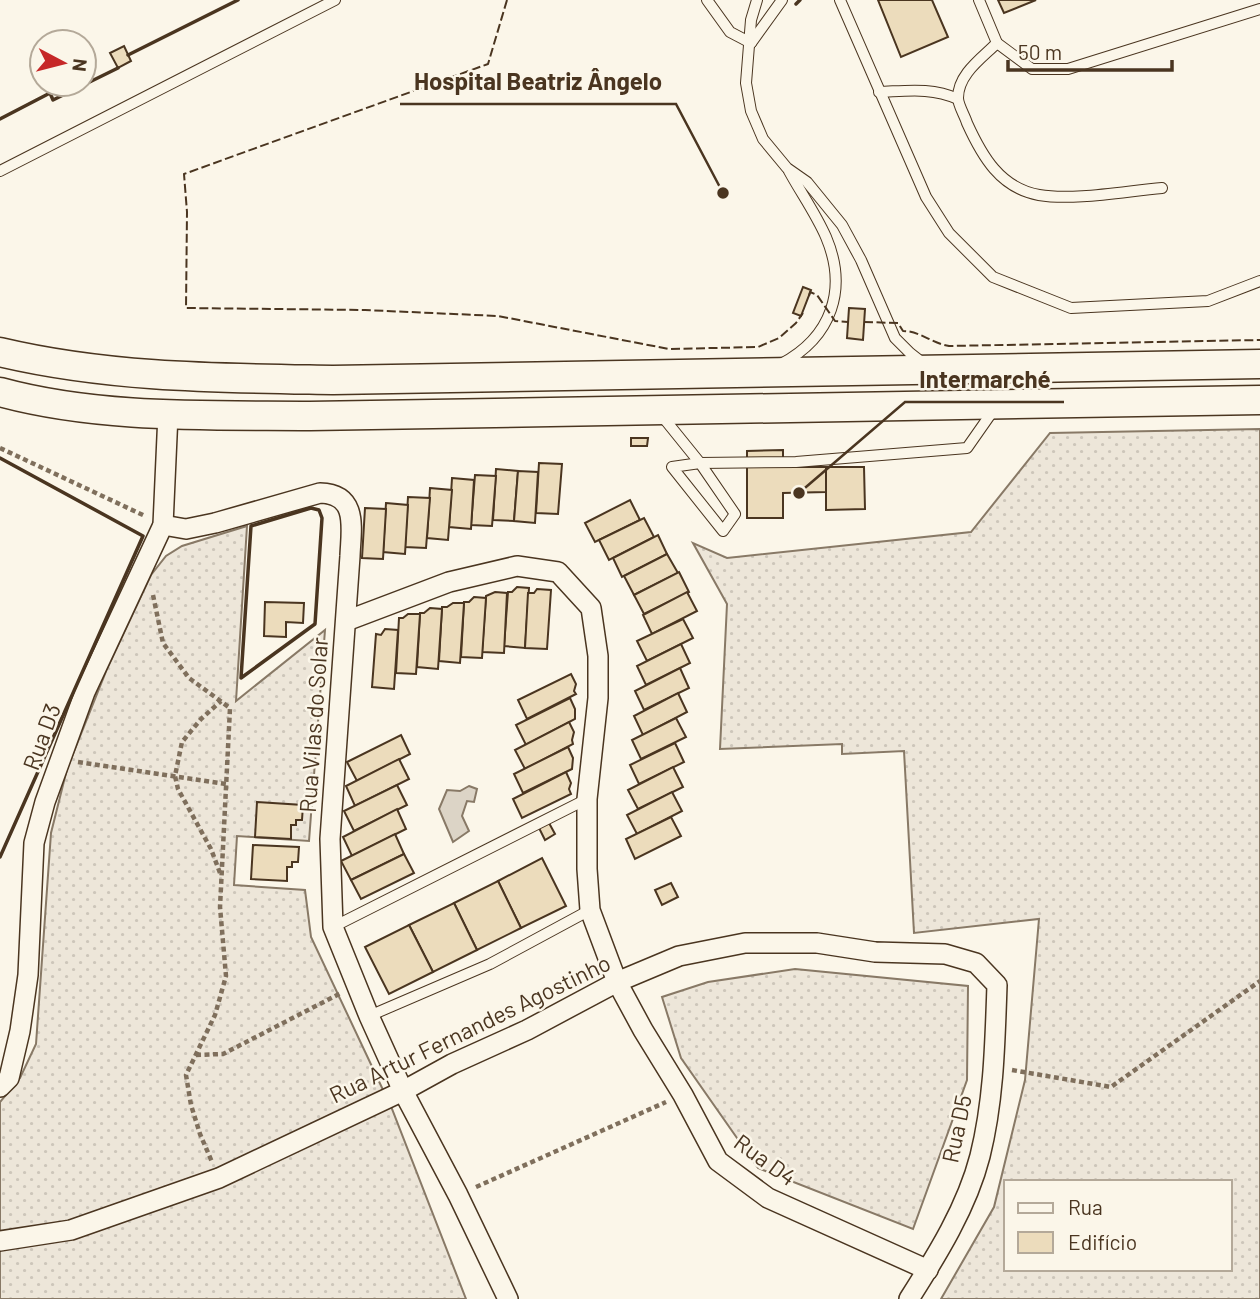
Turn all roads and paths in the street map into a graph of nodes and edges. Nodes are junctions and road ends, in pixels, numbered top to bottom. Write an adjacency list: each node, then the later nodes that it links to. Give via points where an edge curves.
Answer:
1 (335, 0): 13 (lane)
2 (707, 0): 8 (lane, via 730,32)
3 (757, 0): 8 (lane)
4 (782, 0): 8 (lane)
5 (840, 0): 10 (lane)
6 (979, 0): 9 (lane)
7 (1260, 9): 9 (lane, via 1068,69 1032,69)
8 (751, 43): 12 (lane, via 746,83 751,111 763,139)
9 (997, 43): 11 (lane, via 964,76)
10 (879, 92): 11 (lane, via 927,89); 15 (lane, via 926,198 948,233 993,277 1071,309 1208,301)
11 (958, 99): 14 (lane, via 988,163 1019,190 1040,196 1072,196)
12 (786, 168): 18 (lane, via 807,182 850,239 895,338 923,363); 19 (lane, via 825,234 836,281 833,307 823,328 798,355)
13 (0, 171)
14 (1162, 188)
15 (1260, 281)
16 (0, 352): 19 (main road, via 111,371 197,378)
17 (1260, 363): 18 (main road)
18 (941, 369): 19 (main road)
19 (765, 372)
20 (0, 392): 24 (main road, via 72,405)
21 (1260, 400): 22 (main road)
22 (998, 404): 23 (main road); 26 (lane, via 967,448 796,462)
23 (657, 410): 24 (main road); 26 (lane)
24 (168, 414): 27 (street, Rua D3)
25 (0, 448): 27 (path)
26 (700, 463): 26 (lane, via 735,514 723,531 672,467)
27 (163, 525): 28 (street, Rua D3); 29 (street, via 186,529 312,494 333,493 345,504 352,522)
28 (140, 577): 30 (path, via 154,596 163,643 189,678); 31 (street, Rua D3, via 85,692)
29 (346, 621): 34 (street, Rua Vilas do Solar, via 449,582 517,566 558,572 591,608 598,656); 37 (street, Rua Vilas do Solar, via 330,839)
30 (221, 701): 32 (path, via 182,742); 33 (path, via 230,708)
31 (60, 759): 32 (path); 45 (street, Rua D3, via 34,843 28,975 9,1079)
32 (175, 776): 33 (path); 35 (path)
33 (226, 784): 35 (path)
34 (587, 799): 36 (street, Rua Vilas do Solar); 37 (lane)
35 (221, 877): 43 (path, via 226,976 215,1015)
36 (590, 910): 40 (street, Rua Vilas do Solar); 42 (lane, via 489,964)
37 (333, 927): 41 (street, Rua Vilas do Solar)
38 (976, 963): 40 (street, Rua Artur Fernandes Agostinho, via 945,954 875,952 817,943 745,943 679,956); 44 (street, Rua D5, via 997,985)
39 (1260, 981): 44 (path, via 1111,1087)
40 (617, 982): 46 (street, Rua Artur Fernandes Agostinho); 47 (street, Rua D4)
41 (356, 985): 42 (street, Rua Vilas do Solar); 43 (path, via 223,1055)
42 (369, 1016): 46 (street, Rua Vilas do Solar)
43 (196, 1055): 48 (path, via 186,1075 191,1105)
44 (994, 1067): 51 (street, Rua D5, via 980,1156 956,1221)
45 (0, 1087)
46 (403, 1091): 48 (street, Rua Artur Fernandes Agostinho); 49 (street)
47 (683, 1095): 49 (path); 51 (street, Rua D4, via 718,1161 768,1198)
48 (219, 1178): 50 (street, Rua Artur Fernandes Agostinho, via 71,1230)
49 (458, 1195): 52 (street)
50 (0, 1241)
51 (928, 1270): 53 (street, Rua D5)
52 (508, 1299)
53 (909, 1299)

